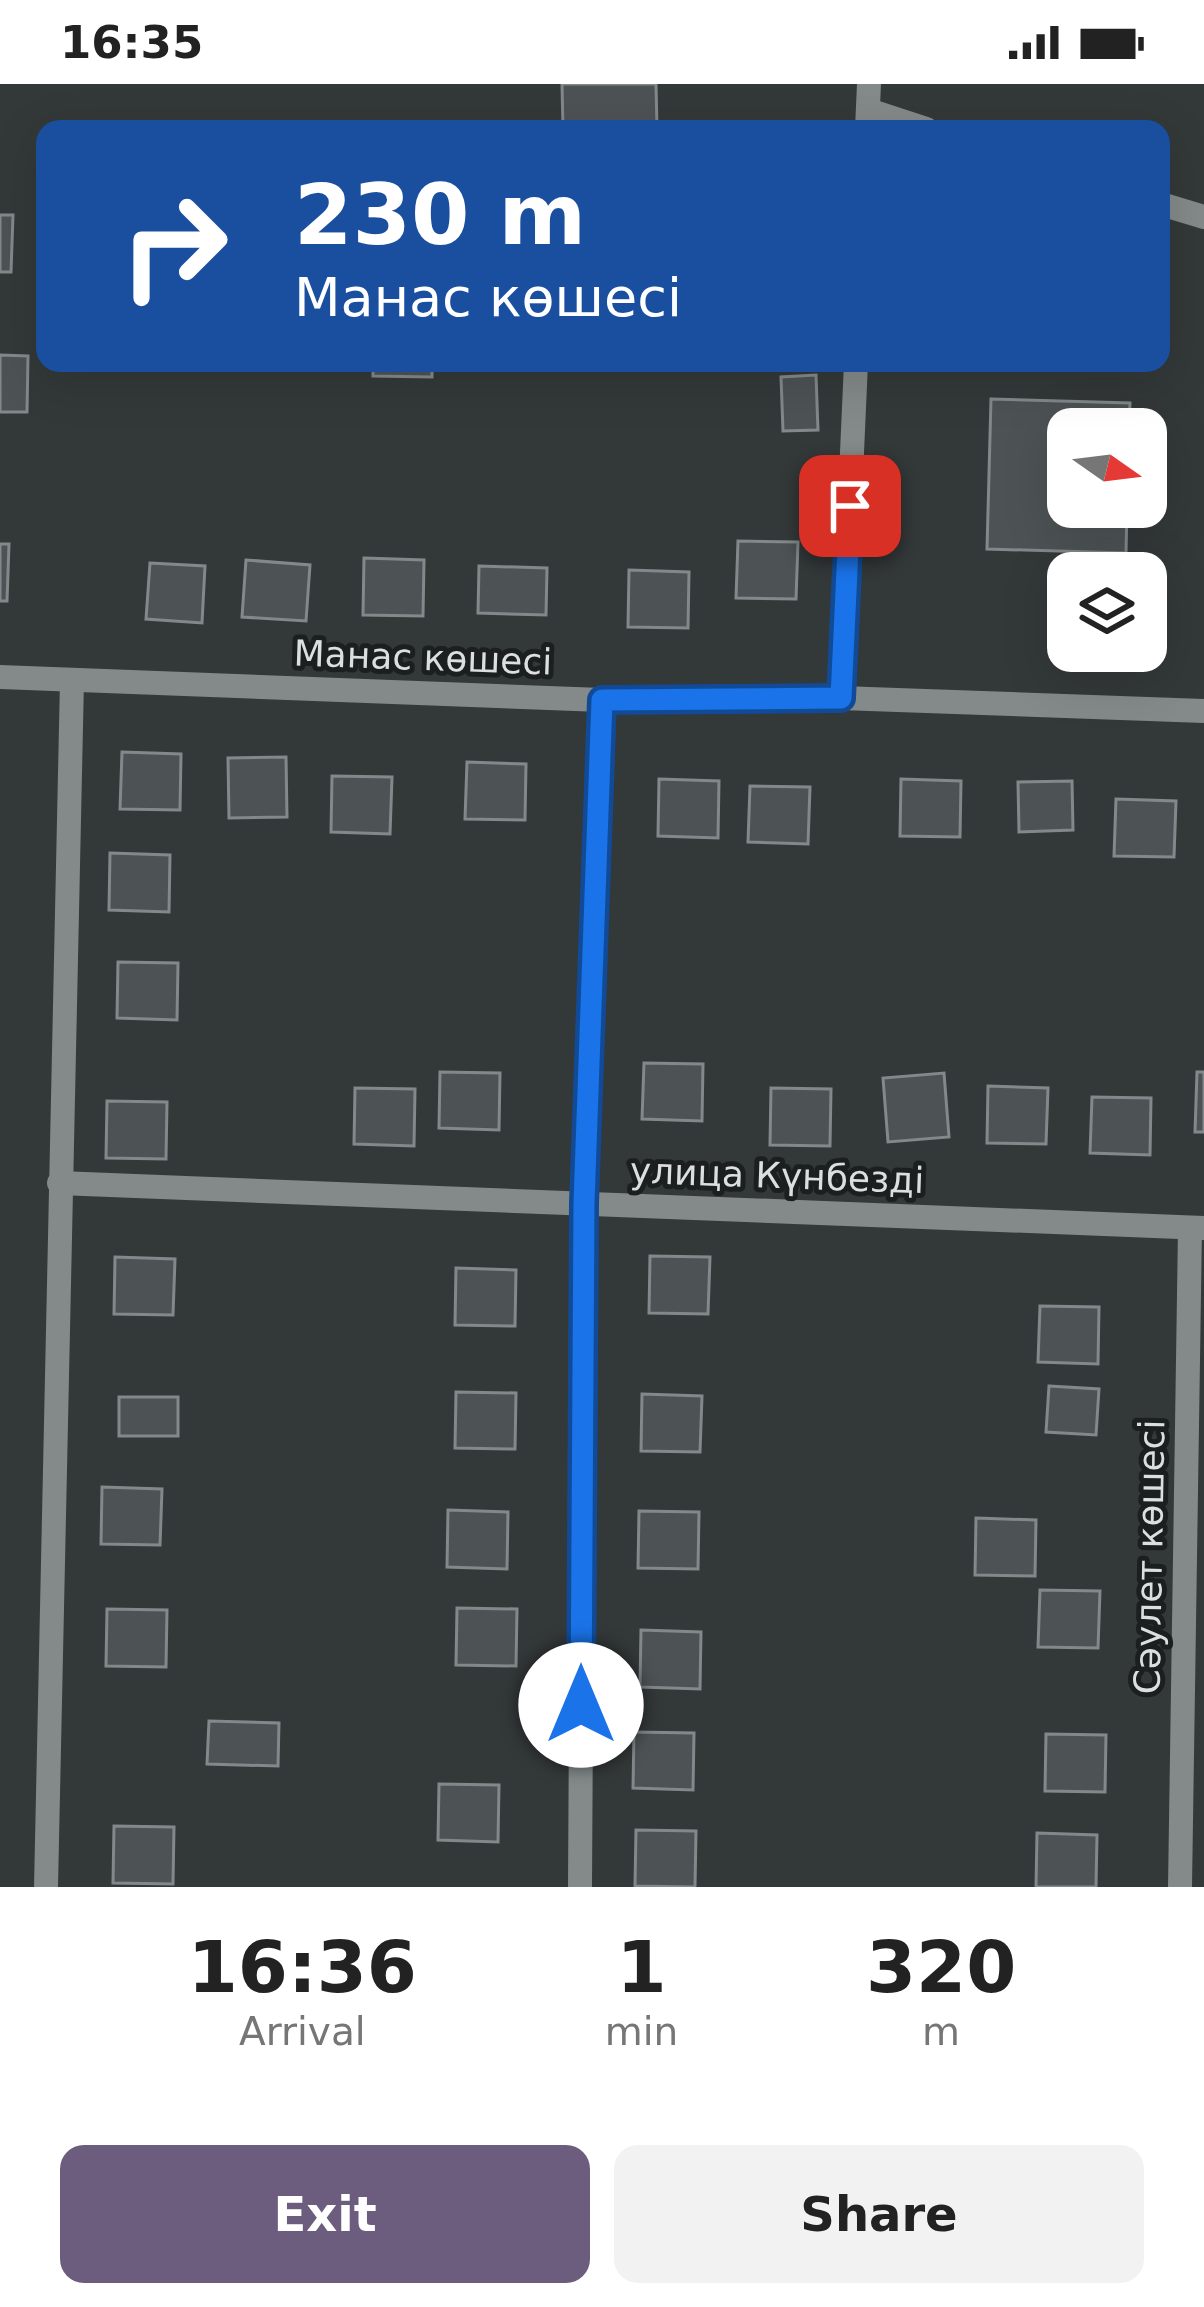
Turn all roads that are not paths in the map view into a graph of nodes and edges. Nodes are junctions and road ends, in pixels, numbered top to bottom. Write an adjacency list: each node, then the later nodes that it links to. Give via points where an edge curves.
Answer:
1 (869, 84): 2 (street)
2 (867, 120)
3 (1170, 207): 4 (street)
4 (1204, 218)
5 (856, 372): 8 (street)
6 (0, 677): 7 (street, Манас көшесі)
7 (72, 680): 9 (street, Манас көшесі); 11 (street)
8 (841, 698): 9 (street, Манас көшесі); 10 (street, Манас көшесі)
9 (602, 700): 12 (street)
10 (1204, 711)
11 (59, 1183): 12 (street, улица Күнбезді); 14 (street)
12 (584, 1203): 13 (street, улица Күнбезді); 15 (street)
13 (1197, 1228): 16 (street, Сәулет көшесі)
14 (46, 1887)
15 (580, 1887)
16 (1180, 1887)

